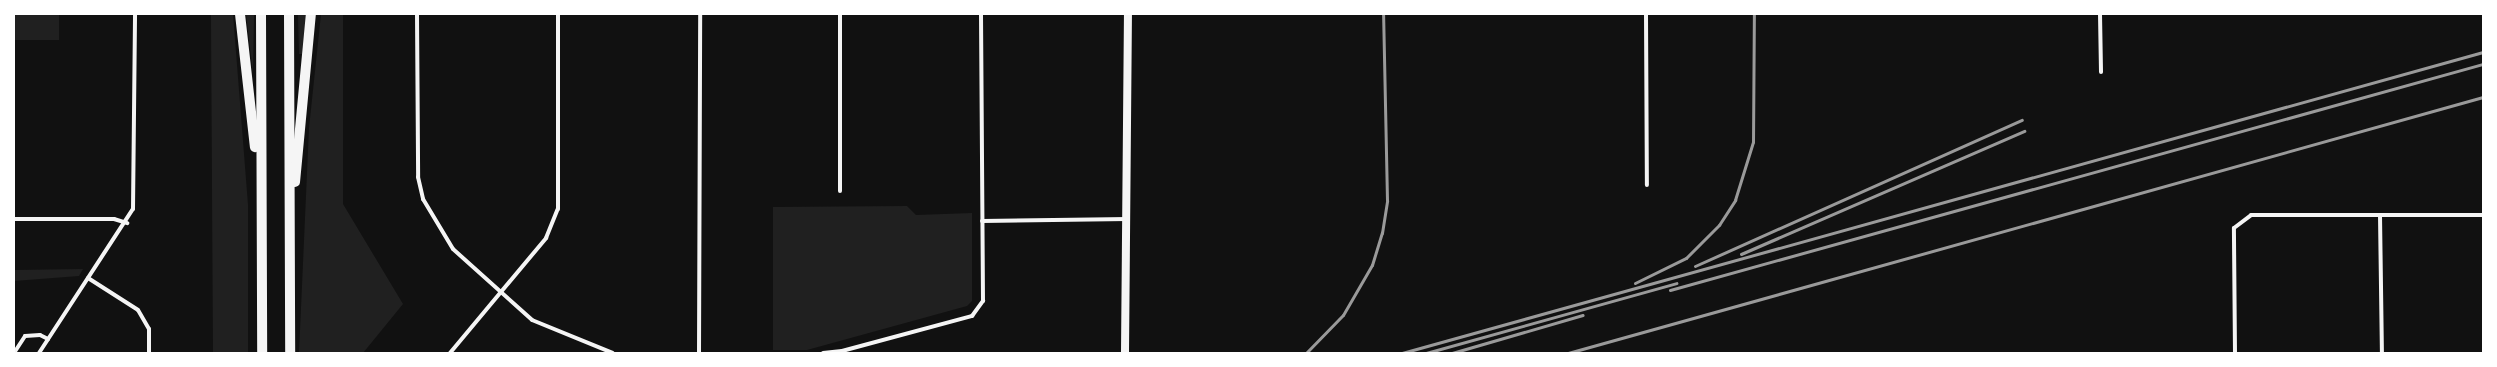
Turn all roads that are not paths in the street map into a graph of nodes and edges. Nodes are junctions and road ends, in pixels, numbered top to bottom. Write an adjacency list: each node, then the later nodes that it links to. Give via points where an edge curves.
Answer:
1 (135, 14): 23 (street, via 135,198)
2 (240, 14): 16 (highway)
3 (261, 14): 16 (highway)
4 (289, 14): 24 (highway)
5 (311, 14): 24 (highway)
6 (417, 14): 26 (street, via 419,189 453,249)
7 (558, 14): 26 (street, via 558,209 546,238)
8 (700, 14): 36 (street)
9 (840, 14): 17 (street)
10 (981, 14): 22 (street)
11 (1128, 14): 21 (main road)
12 (1646, 14): 15 (street)
13 (2100, 14): 14 (street)
14 (2102, 72)
15 (1647, 185)
16 (260, 190): 32 (highway)
17 (840, 191)
18 (2380, 215): 19 (street); 38 (street, via 2251,216 2234,228); 39 (street)
19 (2483, 215)
20 (14, 219): 23 (street, via 114,219)
21 (1128, 220): 22 (street); 28 (main road)
22 (982, 221): 37 (street, via 983,301 972,316 842,351)
23 (127, 223): 25 (street)
24 (289, 238): 33 (highway)
25 (88, 278): 27 (street); 31 (street, via 138,310 149,329)
26 (502, 294): 34 (street); 35 (street, via 532,320)
27 (48, 339): 29 (street, via 40,334 25,336); 30 (street)
28 (1128, 351)
29 (14, 352)
30 (39, 353)
31 (149, 353)
32 (262, 353)
33 (290, 353)
34 (450, 353)
35 (613, 353)
36 (699, 353)
37 (823, 353)
38 (2235, 353)
39 (2382, 353)

